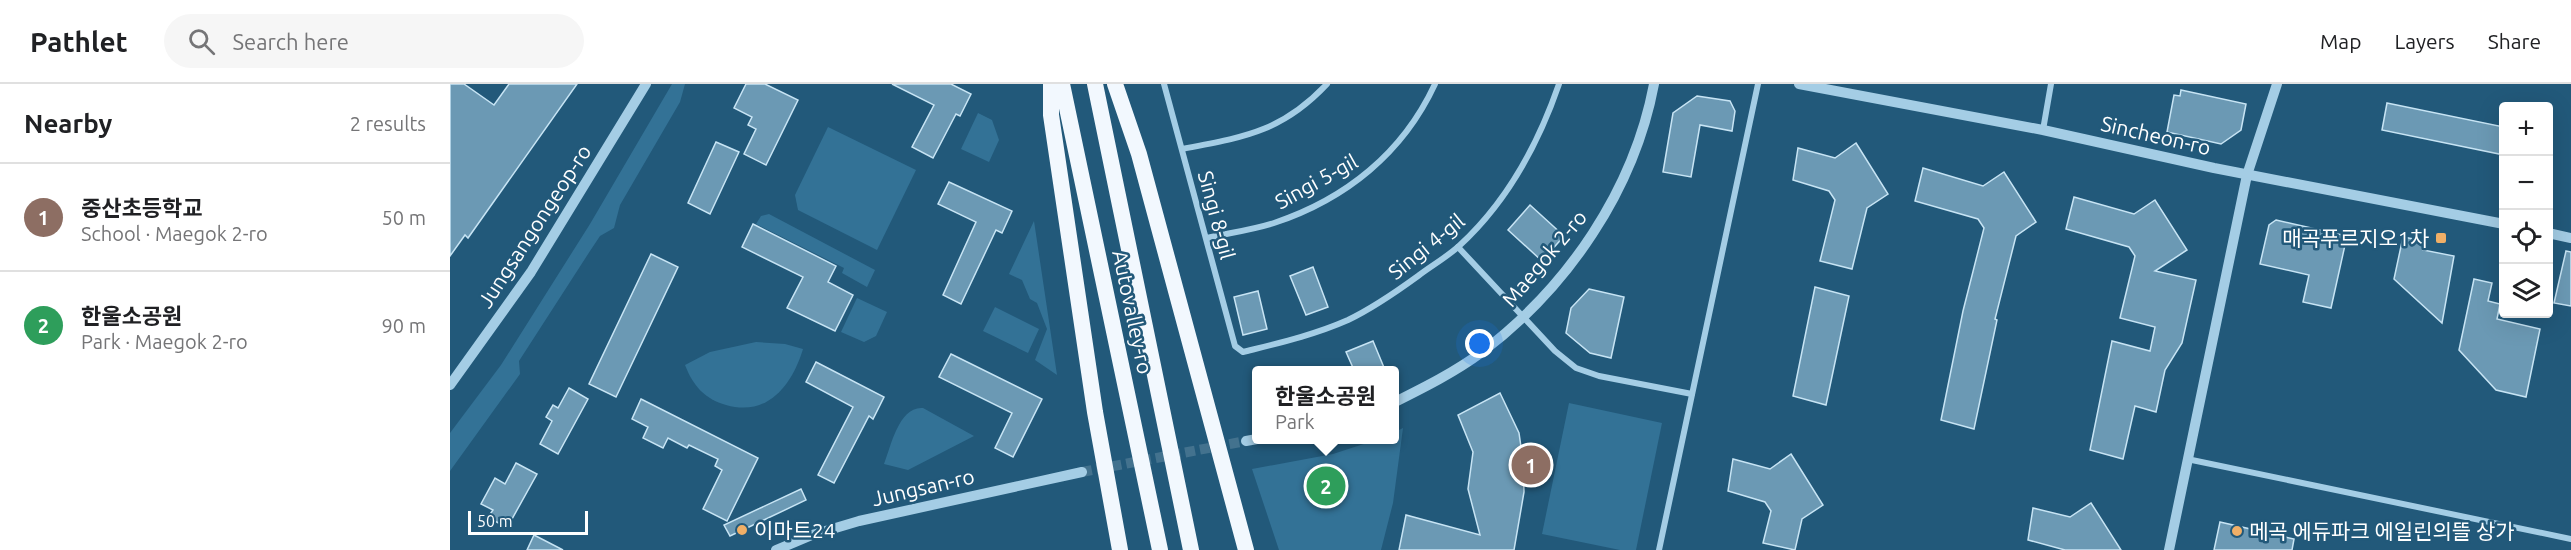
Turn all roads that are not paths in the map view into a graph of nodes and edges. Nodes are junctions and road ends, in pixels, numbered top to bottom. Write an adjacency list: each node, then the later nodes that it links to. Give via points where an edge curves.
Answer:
1 (646, 84): 25 (street, Jungsangongeop-ro, via 531,272)
2 (1051, 84): 32 (highway, via 1051,116 1078,302)
3 (1062, 84): 33 (highway, Autovalley-ro)
4 (1095, 84): 34 (highway, Autovalley-ro)
5 (1115, 84): 35 (highway, via 1139,154)
6 (1164, 84): 16 (street, Singi 8-gil)
7 (1327, 84): 16 (street, via 1287,119 1265,130)
8 (1435, 84): 20 (street, Singi 5-gil, via 1422,112 1396,147 1347,188 1273,223)
9 (1559, 84): 22 (street, Singi 4-gil, via 1527,160 1500,202)
10 (1654, 84): 23 (street, Maegok 2-ro, via 1634,159 1611,207 1578,254)
11 (1758, 84): 26 (street)
12 (1799, 84): 15 (street, Sincheon-ro)
13 (2051, 84): 15 (street)
14 (2277, 84): 17 (street)
15 (2043, 130): 17 (street, Sincheon-ro)
16 (1182, 149): 20 (street, Singi 8-gil)
17 (2247, 175): 18 (street, Sincheon-ro); 28 (street)
18 (2499, 223)
19 (2553, 234): 21 (street)
20 (1207, 238): 24 (street, Singi 8-gil, via 1234,346)
21 (2571, 238)
22 (1458, 247): 23 (street); 24 (street, Singi 4-gil, via 1396,292 1349,319 1298,339)
23 (1524, 316): 26 (street, via 1576,368); 27 (street, Maegok 2-ro, via 1481,353)
24 (1243, 352)
25 (450, 385)
26 (1692, 394): 36 (street)
27 (1399, 400)
28 (2187, 459): 30 (street); 37 (street)
29 (1082, 472): 31 (street, Jungsan-ro, via 859,521)
30 (2571, 539)
31 (776, 550)
32 (1120, 550)
33 (1160, 550)
34 (1191, 550)
35 (1246, 550)
36 (1659, 550)
37 (2169, 550)

